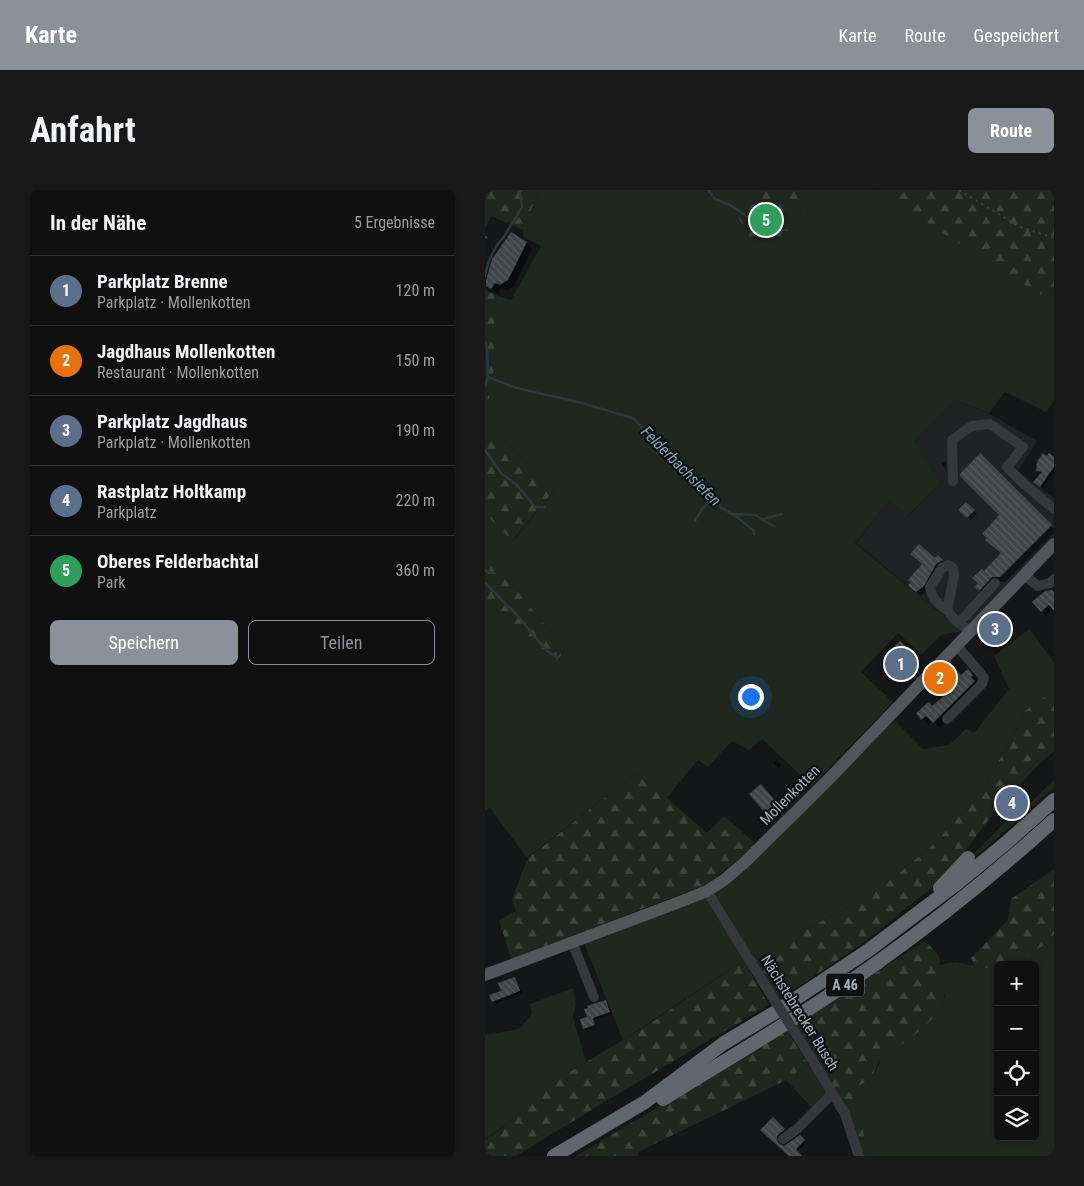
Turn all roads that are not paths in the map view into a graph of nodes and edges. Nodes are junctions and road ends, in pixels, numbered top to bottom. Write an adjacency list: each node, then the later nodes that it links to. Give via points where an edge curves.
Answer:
1 (953, 481): 2 (street, via 952,440 973,426 990,424 1023,447 1007,467)
2 (1054, 509)
3 (1054, 544): 4 (main road, Mollenkotten)
4 (1024, 575): 5 (street, via 1037,586); 9 (main road, Mollenkotten)
5 (1054, 579)
6 (995, 583): 8 (street)
7 (947, 610): 8 (street)
8 (959, 622): 9 (street)
9 (971, 632): 10 (main road, Mollenkotten)
10 (957, 646): 11 (street, via 984,680); 15 (main road, Mollenkotten, via 767,842)
11 (947, 719)
12 (1054, 800): 16 (highway, A 46)
13 (1054, 820): 23 (highway, A 46, via 963,898 873,965 781,1027)
14 (968, 858): 16 (highway)
15 (707, 891): 17 (main road, Mollenkotten); 20 (street, Nächstebrecker Busch, bridge)
16 (910, 920): 22 (highway, A 46, via 824,981 724,1044 645,1102)
17 (572, 942): 18 (main road, Mollenkotten); 19 (street)
18 (485, 975)
19 (594, 997)
20 (832, 1094): 21 (street); 24 (street, Nächstebrecker Busch, via 845,1114)
21 (783, 1139)
22 (553, 1156)
23 (569, 1156)
24 (859, 1156)

